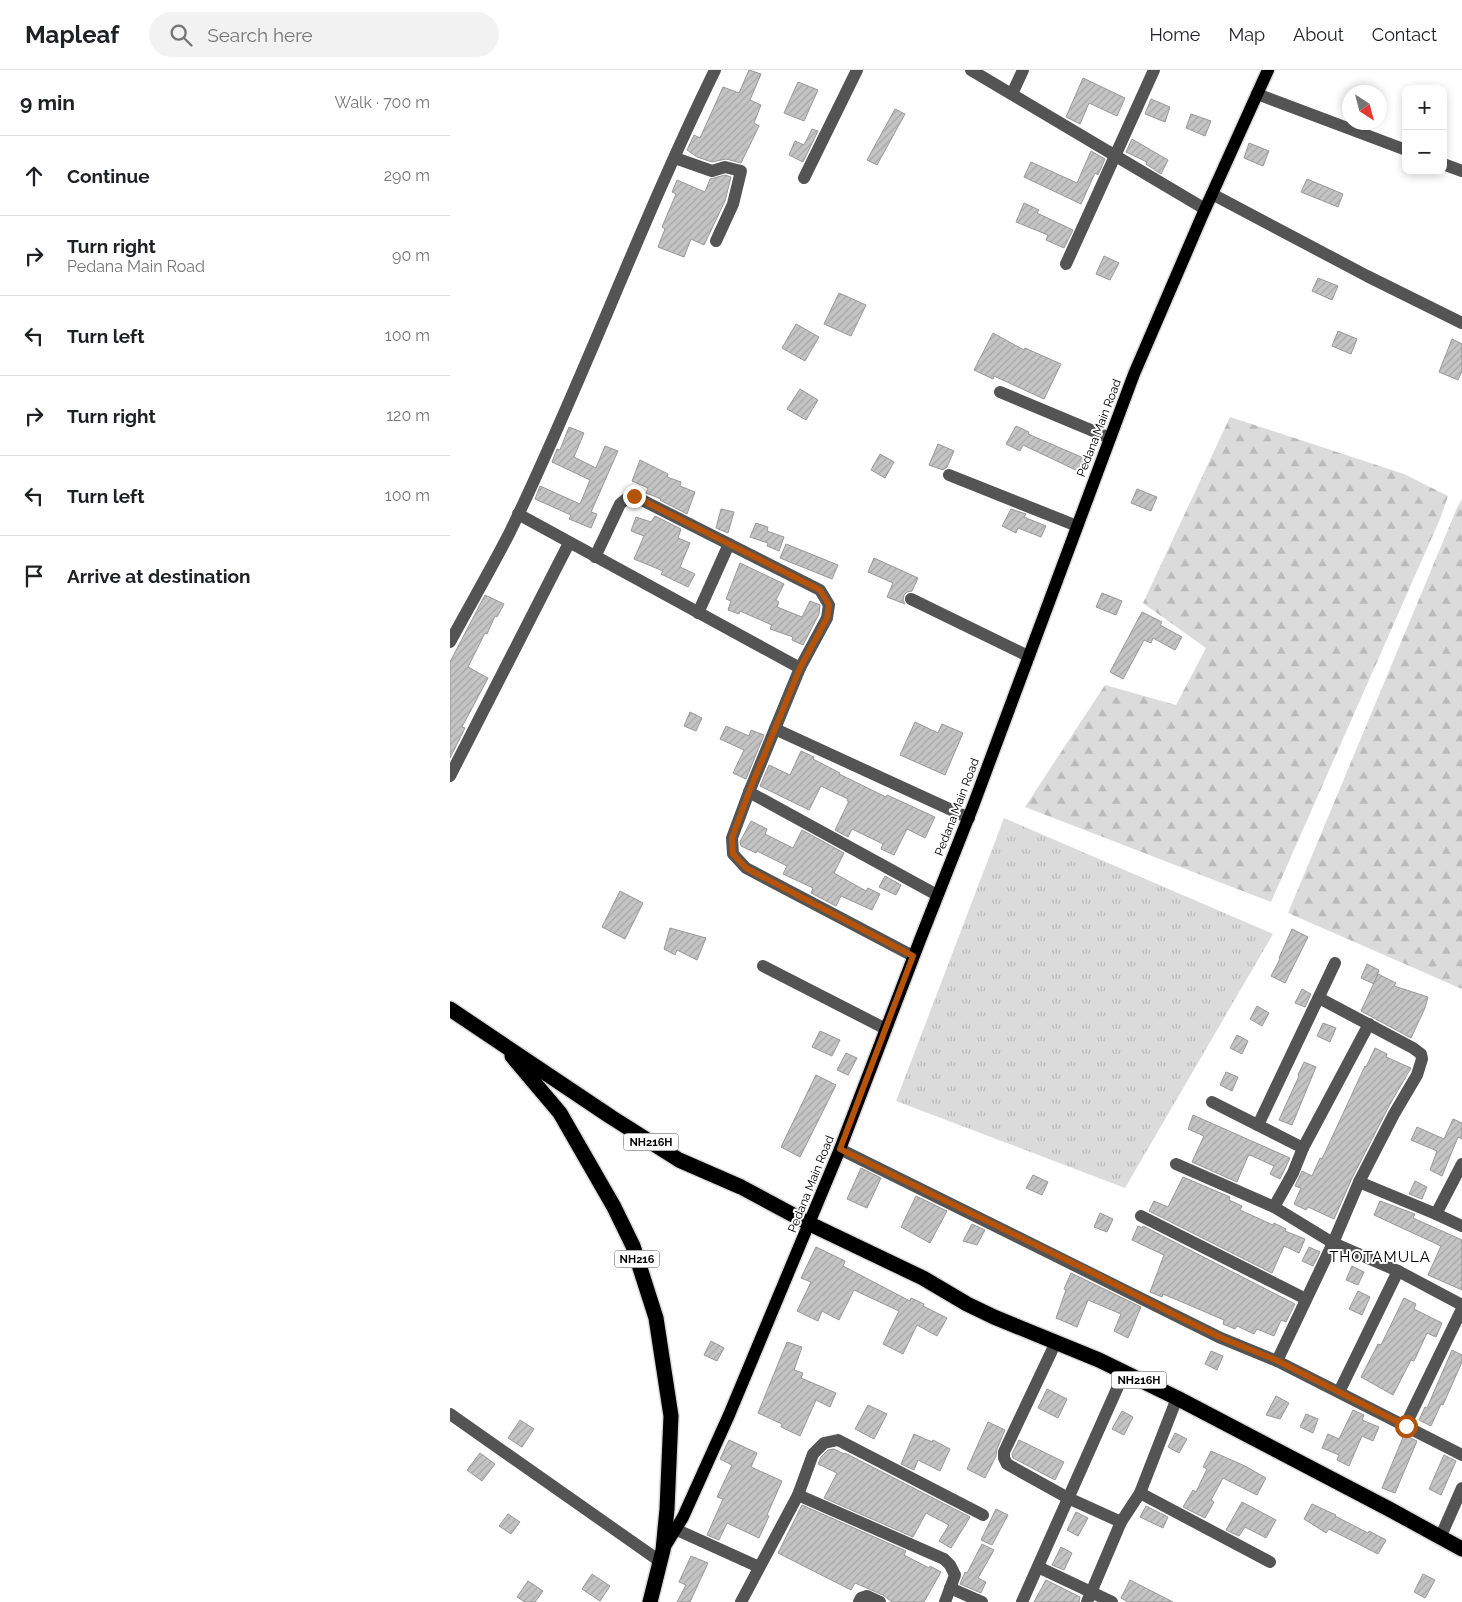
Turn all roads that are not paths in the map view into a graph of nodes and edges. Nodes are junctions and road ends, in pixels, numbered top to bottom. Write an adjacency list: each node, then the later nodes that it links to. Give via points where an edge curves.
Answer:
1 (715, 70): 11 (street)
2 (857, 70): 14 (street)
3 (971, 70): 7 (street)
4 (1023, 70): 7 (street)
5 (1154, 70): 10 (street)
6 (1268, 70): 8 (main road, Pedana Main Road)
7 (1012, 94): 10 (street)
8 (1258, 94): 9 (street); 15 (main road, Pedana Main Road)
9 (1402, 148)
10 (1115, 156): 16 (street); 18 (street)
11 (675, 158): 17 (street, via 712,171 725,167 741,171 733,204); 23 (street)
12 (1447, 165): 13 (street)
13 (1462, 171)
14 (804, 178)
15 (1212, 194): 16 (main road, Pedana Main Road); 19 (street)
16 (1205, 209): 21 (main road, Pedana Main Road)
17 (716, 241)
18 (1066, 264)
19 (1462, 323)
20 (1000, 392): 21 (street)
21 (1110, 438): 24 (main road, Pedana Main Road)
22 (949, 475): 24 (street)
23 (518, 514): 25 (street); 30 (street)
24 (1077, 526): 31 (main road, Pedana Main Road)
25 (569, 544): 27 (street); 34 (street)
26 (729, 544): 27 (street, via 634,496 620,504); 29 (street); 32 (street, via 820,590 829,605 827,618)
27 (595, 557): 29 (street)
28 (911, 599): 31 (street)
29 (698, 613): 32 (street)
30 (450, 642)
31 (1028, 656): 36 (main road, Pedana Main Road)
32 (800, 668): 33 (street)
33 (775, 729): 35 (street); 36 (street)
34 (450, 776)
35 (749, 792): 37 (street); 38 (street, via 732,838 733,854 746,868)
36 (968, 818): 37 (main road, Pedana Main Road)
37 (938, 895): 38 (main road, Pedana Main Road)
38 (913, 956): 44 (main road, Pedana Main Road)
39 (1336, 963): 41 (street)
40 (763, 966): 44 (street)
41 (1319, 998): 43 (street); 47 (street)
42 (450, 1009): 45 (highway, NH216)
43 (1368, 1024): 48 (street); 52 (street, via 1413,1048 1422,1060 1417,1075)
44 (886, 1029): 49 (main road, Pedana Main Road)
45 (502, 1045): 56 (highway, NH216H, via 679,1160 741,1187); 80 (highway, NH216, via 560,1113 614,1207 633,1246 656,1318 671,1416)
46 (1212, 1102): 47 (street)
47 (1258, 1125): 48 (street)
48 (1303, 1148): 53 (street)
49 (840, 1149): 56 (main road, Pedana Main Road); 64 (street, via 1189,1322)
50 (1176, 1164): 53 (street)
51 (1462, 1164): 54 (street)
52 (1358, 1182): 54 (street); 58 (street)
53 (1274, 1207): 58 (street)
54 (1436, 1214): 57 (street)
55 (1141, 1216): 60 (street)
56 (810, 1224): 63 (highway, NH216H, via 923,1278 981,1310); 77 (main road, Pedana Main Road, via 729,1415)
57 (1462, 1226)
58 (1333, 1243): 59 (street); 60 (street)
59 (1398, 1271): 61 (street); 66 (street)
60 (1306, 1299): 64 (street)
61 (1462, 1306)
62 (1462, 1310): 69 (street)
63 (1056, 1342): 65 (highway, NH216H); 74 (street, via 1004,1458 1007,1464)
64 (1276, 1360): 66 (street)
65 (1124, 1373): 67 (highway, NH216H); 74 (street)
66 (1339, 1392): 69 (street)
67 (1177, 1398): 72 (street); 78 (highway, NH216H)
68 (450, 1414): 80 (street)
69 (1406, 1426): 70 (street)
70 (1462, 1455)
71 (1462, 1488): 78 (street)
72 (1140, 1493): 76 (street); 81 (street)
73 (798, 1495): 75 (street, via 813,1454 824,1443 838,1440); 82 (street); 84 (street, via 944,1559 955,1575)
74 (1068, 1498): 76 (street); 83 (street)
75 (983, 1515)
76 (1122, 1522): 85 (street)
77 (676, 1529): 80 (main road, Pedana Main Road); 82 (street)
78 (1440, 1538): 79 (highway, NH216H)
79 (1462, 1550)
80 (662, 1556): 86 (highway, NH216)
81 (1270, 1562)
82 (760, 1567): 87 (street)
83 (1038, 1567): 85 (street); 92 (street)
84 (950, 1588): 90 (street); 91 (street)
85 (1089, 1597): 93 (street)
86 (650, 1602)
87 (741, 1602)
88 (859, 1602): 89 (street, via 867,1596)
89 (880, 1602)
90 (944, 1602)
91 (982, 1602)
92 (1022, 1602)
93 (1112, 1602)

